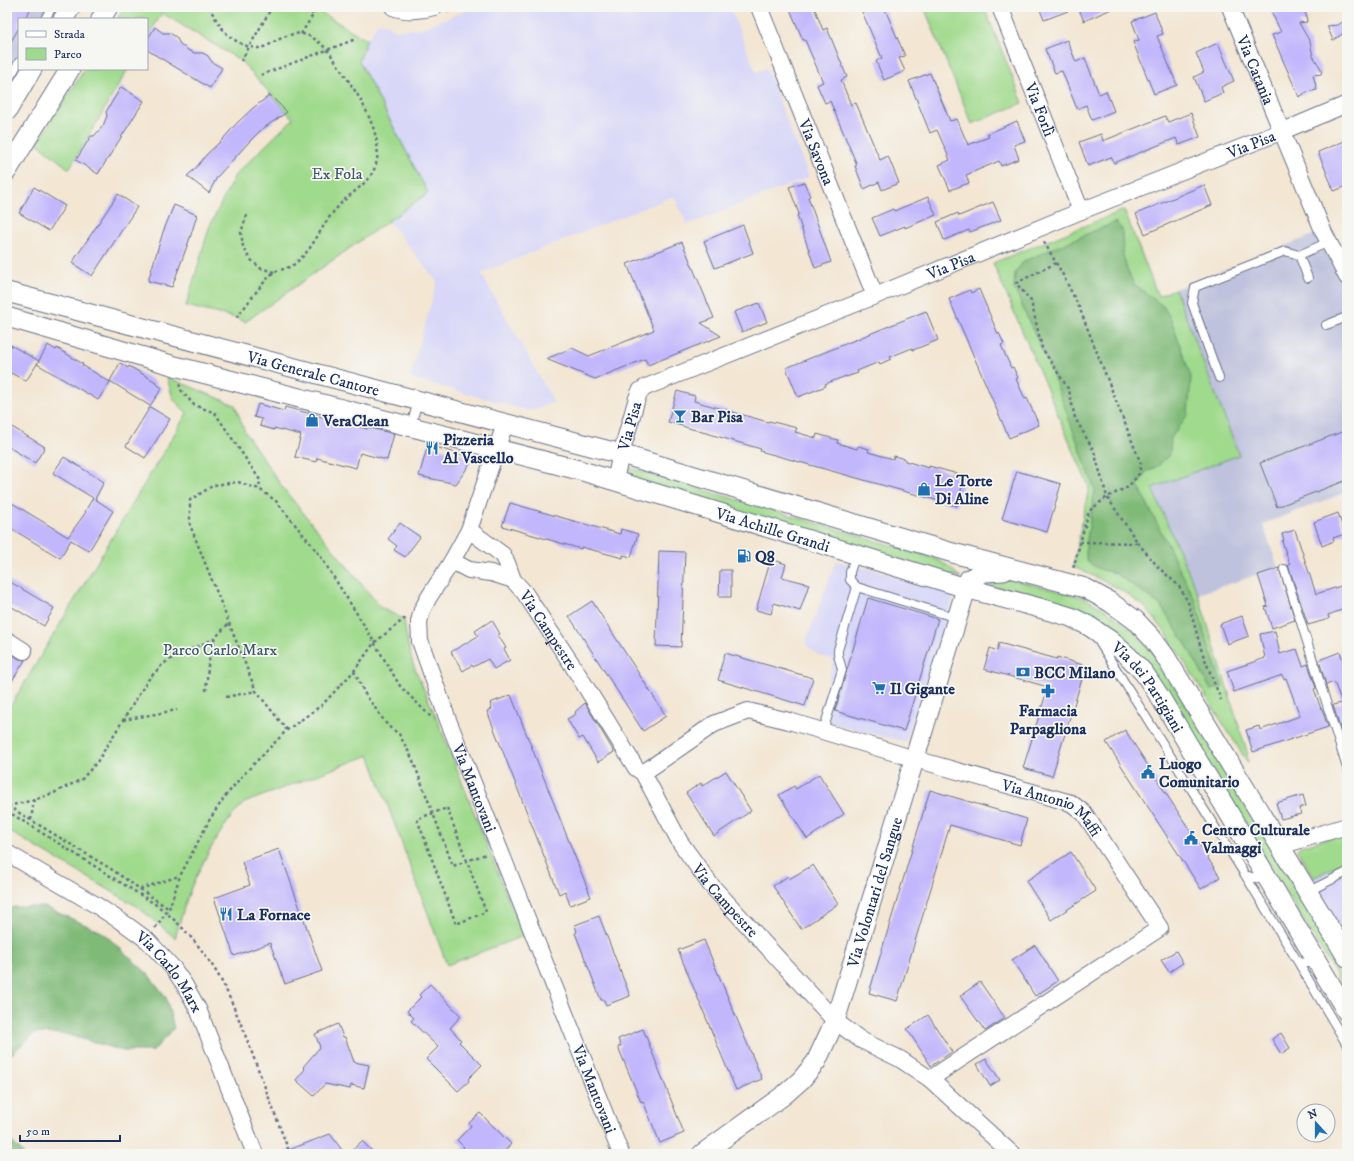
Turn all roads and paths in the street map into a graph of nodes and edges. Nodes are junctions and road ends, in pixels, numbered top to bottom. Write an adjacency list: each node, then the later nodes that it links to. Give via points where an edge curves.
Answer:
1 (52, 7): 14 (lane)
2 (71, 7): 15 (street)
3 (108, 7): 16 (street)
4 (209, 7): 19 (path, via 228,35)
5 (272, 7): 19 (path)
6 (301, 7): 13 (path)
7 (318, 7): 13 (path)
8 (393, 7): 9 (street, via 412,10)
9 (434, 7)
10 (759, 7): 41 (street, Via Savona)
11 (1000, 7): 31 (street, Via Forlì)
12 (1230, 7): 29 (street, Via Catania)
13 (313, 14): 17 (path)
14 (46, 18)
15 (65, 18)
16 (102, 18)
17 (302, 34): 19 (path, via 290,35 260,48); 20 (path, via 314,37)
18 (356, 39): 20 (path)
19 (249, 46): 21 (path)
20 (326, 50): 25 (path); 37 (path, via 355,91 370,120 376,136 377,162 363,184 336,208 307,252 298,261)
21 (241, 61)
22 (18, 65): 26 (lane)
23 (31, 70): 26 (street)
24 (69, 70): 30 (street)
25 (261, 75)
26 (10, 89): 28 (street)
27 (1347, 104): 29 (street, Via Pisa)
28 (7, 111)
29 (1283, 131): 31 (street, Via Pisa); 34 (street, Via Catania)
30 (7, 171)
31 (1081, 211): 33 (street, Via Pisa)
32 (247, 215): 37 (path, via 241,232 243,246 249,258 260,268)
33 (1036, 229): 36 (path); 41 (street, Via Pisa)
34 (1329, 242): 35 (lane); 38 (street, Via Catania)
35 (1299, 255): 39 (lane); 47 (lane, via 1286,251 1195,287 1192,303)
36 (1056, 263): 56 (path, via 1079,307 1141,464 1139,474 1128,487); 56 (path, via 1016,283 1031,301 1042,348 1069,390 1075,418 1094,451)
37 (274, 272): 44 (path)
38 (1347, 277)
39 (1308, 278)
40 (7, 292): 48 (street, Via Generale Cantore)
41 (875, 296): 52 (street, Via Pisa, via 646,387 637,398)
42 (7, 317): 46 (street, Via Generale Cantore)
43 (1347, 317): 45 (lane)
44 (236, 318)
45 (1326, 325)
46 (175, 366): 50 (street, Via Generale Cantore); 55 (path, via 181,390 194,405 215,413 260,480)
47 (1219, 378)
48 (418, 401): 49 (street, Via Generale Cantore); 50 (lane)
49 (505, 424): 51 (street, Via Mantovani); 52 (street, Via Generale Cantore)
50 (411, 426): 51 (street, Via Generale Cantore)
51 (498, 448): 53 (street, Via Generale Cantore); 57 (street, Via Mantovani)
52 (621, 454): 54 (street, Via Pisa); 61 (street, Via Achille Grandi)
53 (579, 470): 54 (street, Via Achille Grandi)
54 (615, 480): 60 (street, Via Achille Grandi)
55 (259, 490): 71 (path, via 238,482 214,485 190,500 190,525); 75 (path, via 276,501 319,554)
56 (1107, 497): 58 (path, via 1088,511); 59 (path)
57 (469, 530): 62 (street, Via Mantovani); 65 (street, Via Campestre, via 503,555)
58 (1080, 542): 59 (path); 67 (path)
59 (1138, 543): 81 (path, via 1159,568 1179,586 1188,602 1202,652)
60 (856, 554): 66 (street, Via Achille Grandi); 68 (lane, via 850,580)
61 (953, 554): 64 (street, Via dei Partigiani); 66 (street)
62 (452, 561): 65 (street, Via Campestre, via 469,570 492,573); 70 (street, Via Mantovani, via 429,597)
63 (1284, 569): 88 (lane)
64 (1016, 571): 66 (street, via 984,572); 67 (street, Via dei Partigiani)
65 (513, 580): 89 (street, Via Campestre, via 524,592 571,663 636,768)
66 (968, 584): 69 (street, Via Volontari del Sangue); 72 (street, Via dei Partigiani, via 1071,617)
67 (1069, 584): 94 (street, Via dei Partigiani, via 1085,588 1110,602 1135,620 1152,638)
68 (857, 587): 69 (lane); 86 (lane, via 838,650 837,656 842,670)
69 (957, 618): 87 (street, Via Volontari del Sangue)
70 (419, 622): 75 (path, via 404,619); 83 (street, Via Mantovani, via 420,640)
71 (229, 623): 74 (path); 79 (path)
72 (1089, 626): 99 (lane); 101 (street, Via dei Partigiani, via 1111,641 1144,673)
73 (7, 640): 76 (street)
74 (214, 640): 78 (path); 84 (path, via 163,664 148,680)
75 (374, 643): 77 (path); 83 (path, via 400,686 439,724)
76 (24, 651)
77 (354, 671): 85 (path, via 322,705); 91 (path, via 365,694 388,726 399,734 412,758)
78 (206, 691)
79 (256, 691): 80 (path); 85 (path)
80 (226, 697)
81 (1221, 700)
82 (177, 710): 84 (path)
83 (448, 720): 95 (street, Via Mantovani)
84 (123, 721): 90 (path, via 97,762 82,779)
85 (287, 730): 100 (path, via 224,798)
86 (823, 731): 87 (street, Via Antonio Maffi); 89 (street, Via Antonio Maffi, via 748,711 714,724)
87 (915, 759): 110 (street, Via Volontari del Sangue); 112 (street, Via Antonio Maffi, via 1071,803 1084,813 1160,928)
88 (1347, 768)
89 (643, 773): 110 (street, Via Campestre, via 680,842 710,884)
90 (34, 800): 92 (path); 92 (path, via 8,806)
91 (433, 813): 97 (path, via 453,866); 97 (path, via 447,808); 97 (path, via 417,819 456,924 486,912)
92 (32, 820): 102 (path)
93 (1347, 826): 94 (street)
94 (1280, 846): 103 (street, Via dei Partigiani)
95 (500, 848): 97 (path); 114 (street, Via Mantovani)
96 (7, 853): 105 (street, Via Carlo Marx, via 109,913)
97 (467, 861)
98 (1347, 872): 103 (lane)
99 (1245, 874): 101 (lane); 107 (lane)
100 (180, 876): 102 (path); 104 (path)
101 (1269, 882): 108 (street, Via dei Partigiani)
102 (140, 889): 104 (path)
103 (1307, 892): 106 (street, Via dei Partigiani)
104 (169, 909): 105 (path)
105 (147, 940): 113 (street, Via Carlo Marx, via 173,968 191,995)
106 (1347, 957)
107 (1298, 962): 108 (lane); 111 (lane)
108 (1319, 965): 109 (street, Via dei Partigiani)
109 (1347, 1012)
110 (835, 1020): 112 (street, Via Campestre, via 861,1040 900,1059); 115 (street, Via Volontari del Sangue, via 816,1062 801,1080)
111 (1347, 1045)
112 (930, 1079): 116 (street, Via Campestre)
113 (255, 1154)
114 (621, 1154)
115 (702, 1154)
116 (1012, 1154)

